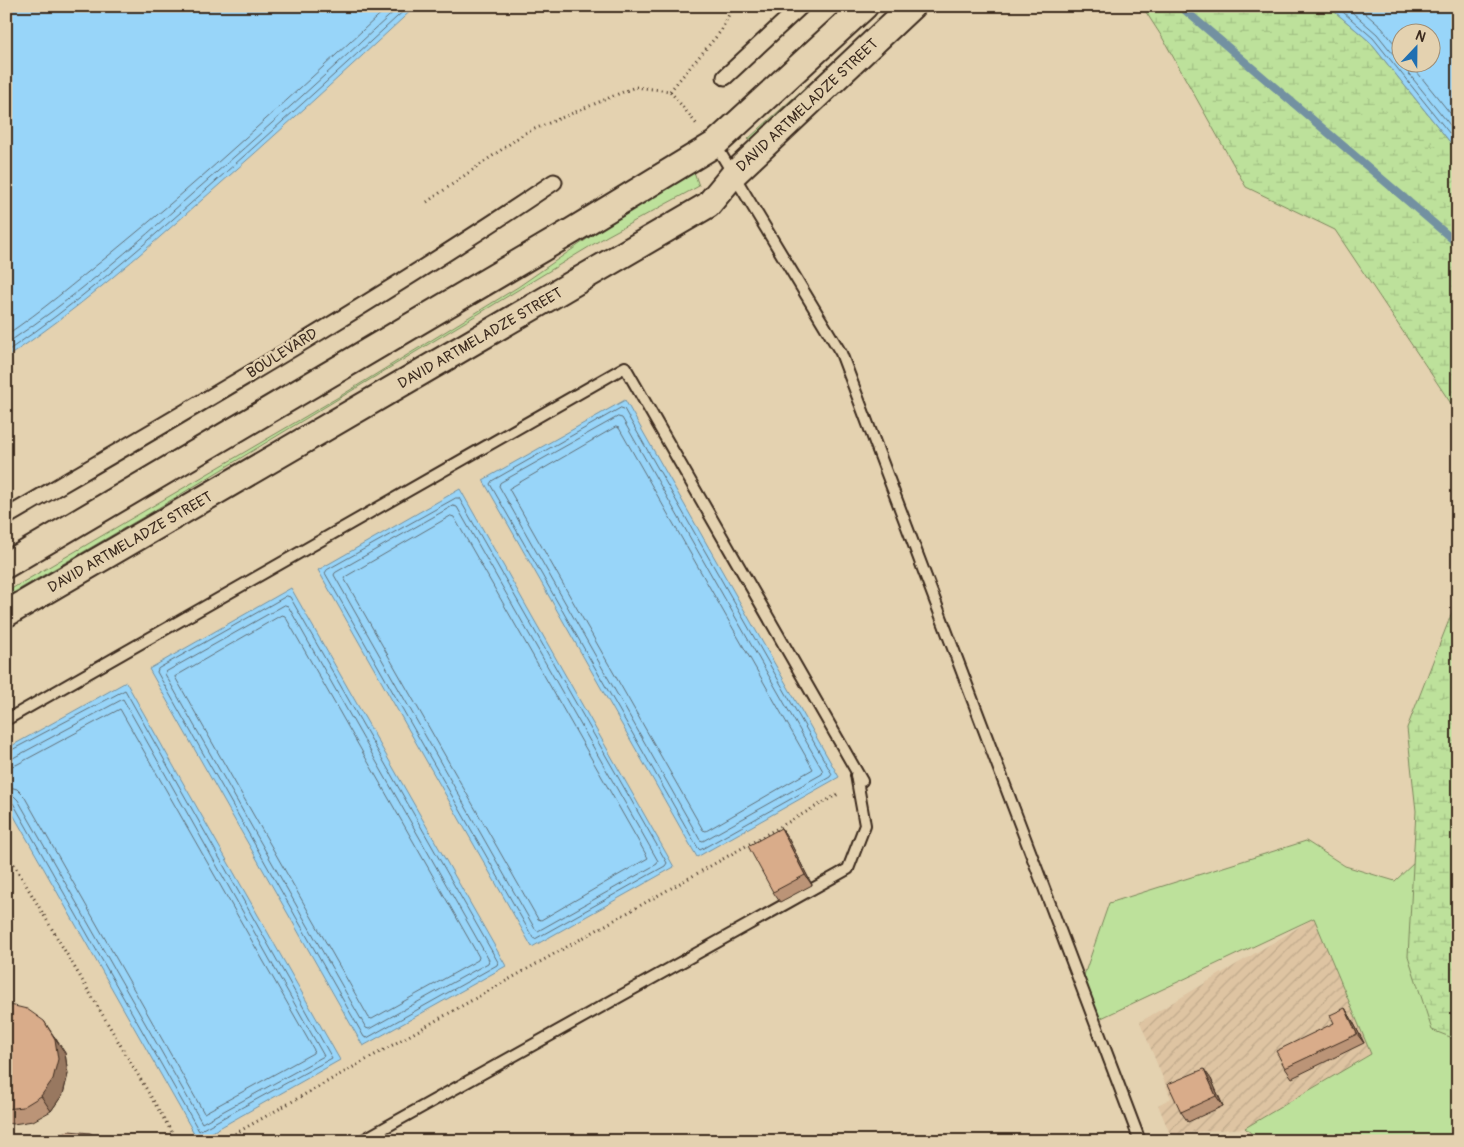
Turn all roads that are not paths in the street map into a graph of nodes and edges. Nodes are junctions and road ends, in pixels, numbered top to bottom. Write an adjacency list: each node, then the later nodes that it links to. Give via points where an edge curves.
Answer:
1 (801, 6): 4 (street)
2 (865, 6): 5 (street)
3 (912, 6): 6 (street, DAVID ARTMELADZE STREET)
4 (725, 78)
5 (715, 144): 6 (lane); 9 (street)
6 (733, 175): 10 (street, DAVID ARTMELADZE STREET, via 708,205); 13 (lane, via 841,353)
7 (554, 182): 8 (street, BOULEVARD, via 492,224 244,377)
8 (6, 517)
9 (6, 565)
10 (6, 614)
11 (6, 720): 12 (lane, via 625,367 862,781 856,775 865,825 848,869)
12 (361, 1141)
13 (1140, 1141)

